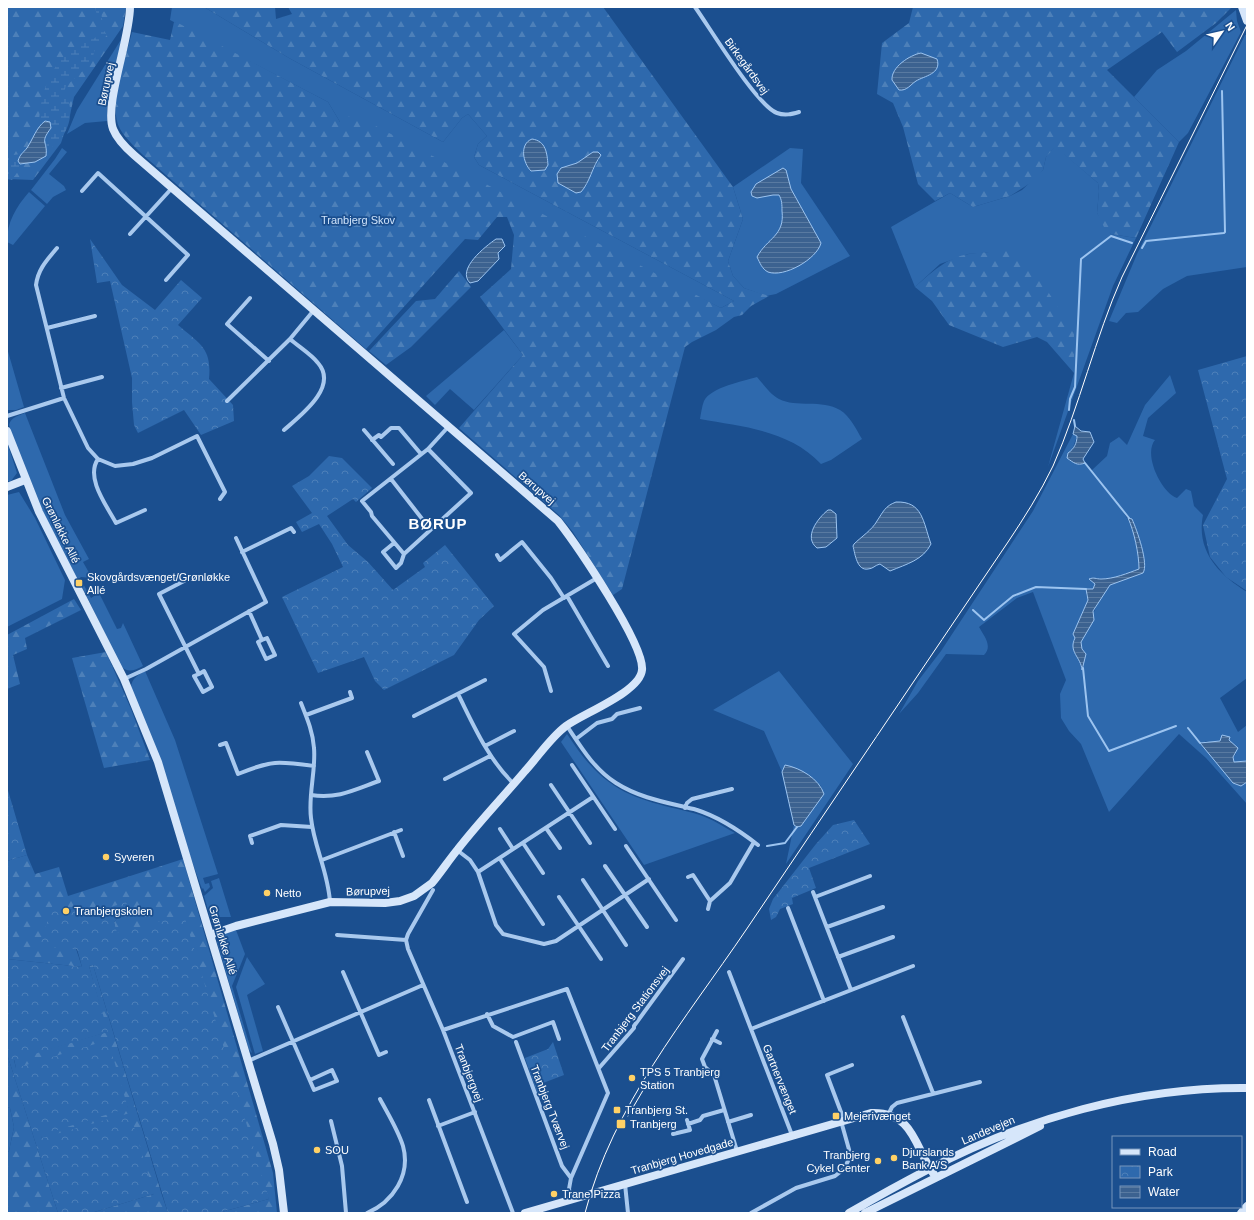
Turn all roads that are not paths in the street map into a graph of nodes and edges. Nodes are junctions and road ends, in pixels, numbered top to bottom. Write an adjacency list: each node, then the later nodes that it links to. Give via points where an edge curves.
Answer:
1 (130, 7): 6 (street, Børupvej, via 112,104 112,124 127,148)
2 (695, 7): 5 (street, Birkegårdsvej, via 761,102 778,113 787,115)
3 (1242, 7): 4 (street)
4 (1247, 21)
5 (799, 112)
6 (173, 188): 8 (street); 13 (street, Børupvej)
7 (82, 190): 8 (street, via 98,173)
8 (147, 217): 9 (street); 11 (street, via 188,255)
9 (130, 234)
10 (57, 248): 15 (street, via 37,276 36,285)
11 (166, 280)
12 (250, 298): 17 (street, via 227,324)
13 (314, 310): 16 (street); 23 (street, Børupvej)
14 (95, 316): 15 (street)
15 (47, 328): 19 (street)
16 (290, 339): 17 (street); 24 (street, via 318,363 324,378 321,391 313,404)
17 (269, 361): 21 (street)
18 (102, 377): 19 (street)
19 (62, 388): 20 (street)
20 (64, 398): 22 (street); 30 (street, via 88,448)
21 (227, 401)
22 (7, 416)
23 (449, 426): 28 (street); 44 (street, Børupvej, via 558,521)
24 (284, 430)
25 (364, 430): 27 (street)
26 (7, 431): 33 (street, Grønløkke Allé)
27 (372, 440): 29 (street, via 391,428 399,428); 31 (street)
28 (428, 449): 29 (street); 37 (street, via 471,493)
29 (421, 454): 32 (street)
30 (98, 460): 35 (street, via 115,466 133,464 152,458 197,436 225,492); 36 (street, via 93,466 94,480 116,523)
31 (393, 464)
32 (391, 479): 37 (street); 40 (street, via 362,501)
33 (25, 480): 34 (street); 52 (street, Grønløkke Allé, via 56,548)
34 (7, 487)
35 (220, 498)
36 (144, 510)
37 (430, 529): 42 (street)
38 (294, 532): 41 (street, via 291,528)
39 (236, 538): 41 (street)
40 (394, 543): 42 (street); 42 (street, via 383,552 396,568 402,563)
41 (242, 552): 47 (street, via 266,602)
42 (404, 554)
43 (497, 555): 46 (street, via 500,560 522,542)
44 (597, 578): 46 (street); 61 (street, Børupvej, via 635,644 642,660 642,672 637,682 626,692)
45 (184, 581): 49 (street, via 159,594)
46 (565, 597): 50 (street); 54 (street, via 543,610 514,634 544,667)
47 (249, 611): 48 (street); 49 (street)
48 (262, 640): 48 (street, via 258,642 266,659 275,655 267,638)
49 (185, 646): 51 (street); 52 (street)
50 (608, 666)
51 (199, 674): 51 (street, via 194,676 203,692 212,687 204,671)
52 (124, 679): 119 (street, Grønløkke Allé, via 158,762)
53 (485, 680): 56 (street)
54 (551, 691)
55 (350, 692): 59 (street, via 352,698)
56 (458, 694): 60 (street); 65 (street)
57 (301, 704): 59 (street, Børupvej)
58 (640, 708): 63 (street, via 597,723)
59 (306, 715): 69 (street, Børupvej, via 314,740)
60 (414, 716)
61 (567, 726): 63 (street); 71 (street, Børupvej)
62 (514, 731): 65 (street)
63 (576, 739): 76 (street, via 590,760 617,784 643,796)
64 (220, 745): 69 (street, via 226,743 238,774 279,761)
65 (484, 746): 67 (street)
66 (367, 752): 74 (street, via 379,781 332,797)
67 (490, 756): 70 (street); 71 (street)
68 (572, 765): 75 (street)
69 (314, 766): 74 (street, Børupvej)
70 (445, 779)
71 (514, 785): 92 (street, Børupvej)
72 (551, 785): 77 (street)
73 (732, 789): 76 (street, via 692,799)
74 (311, 795): 78 (street, Børupvej)
75 (593, 796): 77 (street); 81 (street)
76 (685, 808): 85 (street, via 715,817)
77 (570, 812): 80 (street); 87 (street)
78 (312, 827): 84 (street, via 280,825 250,836); 95 (street, Børupvej)
79 (500, 828): 91 (street)
80 (546, 828): 86 (street); 90 (street)
81 (615, 829)
82 (401, 830): 83 (street)
83 (394, 832): 93 (street); 95 (street)
84 (252, 842)
85 (754, 842): 88 (street); 108 (street, via 730,882)
86 (523, 843): 91 (street); 98 (street)
87 (590, 843)
88 (758, 845)
89 (626, 846): 101 (street)
90 (560, 848)
91 (514, 849): 94 (street)
92 (457, 850): 97 (street, via 470,860); 109 (street, Børupvej, via 432,883 414,896 385,903)
93 (403, 856)
94 (500, 859): 97 (street); 115 (street)
95 (322, 860): 109 (street, Børupvej)
96 (605, 866): 105 (street)
97 (478, 872): 116 (street, via 496,925 503,934 544,944 551,943)
98 (543, 873)
99 (870, 876): 107 (street)
100 (688, 877): 108 (street, via 692,874)
101 (649, 879): 105 (street); 114 (street)
102 (583, 880): 113 (street)
103 (433, 890): 122 (street)
104 (813, 892): 107 (street)
105 (625, 895): 113 (street); 117 (street)
106 (559, 897): 116 (street)
107 (815, 897): 118 (street)
108 (710, 901): 111 (street)
109 (330, 902): 119 (street, Børupvej)
110 (883, 907): 118 (street)
111 (708, 908)
112 (788, 908): 132 (street)
113 (603, 910): 116 (street); 123 (street)
114 (676, 920)
115 (543, 924)
116 (579, 926): 125 (street)
117 (647, 927)
118 (827, 927): 124 (street)
119 (210, 935): 146 (street, Grønløkke Allé)
120 (337, 935): 122 (street)
121 (894, 937): 124 (street)
122 (406, 940): 130 (street, Tranbjergvej)
123 (626, 945)
124 (838, 957): 131 (street)
125 (601, 959)
126 (683, 959): 148 (street, Tranbjerg Stationsvej, via 634,1028)
127 (913, 966): 131 (street)
128 (343, 972): 134 (street)
129 (729, 972): 137 (street, Gartnervænget)
130 (423, 985): 134 (street); 138 (street, Tranbjergvej)
131 (851, 990): 132 (street)
132 (824, 1001): 137 (street)
133 (278, 1008): 142 (street)
134 (360, 1012): 142 (street); 145 (street, via 379,1055)
135 (487, 1014): 138 (street, Tranbjerg Stationsvej); 140 (street, via 493,1026 513,1036 553,1022); 148 (street, Tranbjerg Stationsvej, via 567,989)
136 (903, 1017): 152 (street)
137 (751, 1029): 165 (street, Gartnervænget)
138 (443, 1030): 157 (street, Tranbjergvej)
139 (717, 1031): 141 (street)
140 (559, 1039)
141 (712, 1039): 144 (street); 155 (street, via 702,1059 705,1067 714,1075)
142 (293, 1042): 146 (street); 149 (street)
143 (516, 1042): 169 (street, Tranbjerg Tværvej, via 562,1166)
144 (720, 1043)
145 (386, 1052)
146 (248, 1061): 174 (street, Grønløkke Allé, via 273,1144)
147 (852, 1065): 160 (street, via 828,1074)
148 (599, 1068): 169 (street, Tranbjerg Stationsvej, via 608,1093)
149 (310, 1080): 149 (street, via 332,1070 337,1080 314,1090)
150 (980, 1082): 152 (street)
151 (1247, 1088): 156 (street, Landevejen, via 1163,1093)
152 (932, 1093): 159 (street, via 893,1105)
153 (380, 1099): 176 (street, via 403,1146 404,1166 401,1180 390,1198)
154 (429, 1100): 163 (street)
155 (724, 1110): 162 (street); 164 (street, via 703,1116 700,1120 687,1122 690,1130)
156 (1076, 1111): 167 (street, Landevejen, via 1016,1130); 168 (street, Landevejen)
157 (475, 1112): 163 (street); 177 (street, Tranbjergvej)
158 (751, 1115): 162 (street)
159 (888, 1115): 160 (street, Tranbjerg Hovedgade, via 871,1112); 167 (street, Tranbjerg Hovedgade, via 906,1125 930,1159)
160 (842, 1120): 165 (street, Tranbjerg Hovedgade); 180 (street, via 850,1154 844,1169 835,1176 796,1188)
161 (331, 1121): 175 (street, via 342,1166)
162 (728, 1122): 166 (street)
163 (438, 1126): 172 (street)
164 (674, 1134)
165 (792, 1135): 166 (street, Tranbjerg Hovedgade)
166 (737, 1151): 170 (street, Tranbjerg Hovedgade)
167 (931, 1168): 168 (street, Tranbjerg Hovedgade); 181 (street, Landevejen)
168 (936, 1177): 182 (street, Landevejen)
169 (571, 1178): 171 (street, Tranbjerg Stationsvej)
170 (626, 1184): 171 (street, Tranbjerg Hovedgade); 179 (street)
171 (571, 1199): 178 (street, Tranbjerg Hovedgade)
172 (467, 1202)
173 (1247, 1206): 183 (street)
174 (284, 1213)
175 (346, 1213)
176 (367, 1213)
177 (513, 1213)
178 (525, 1213)
179 (628, 1213)
180 (751, 1213)
181 (849, 1213)
182 (865, 1213)
183 (1241, 1213)

